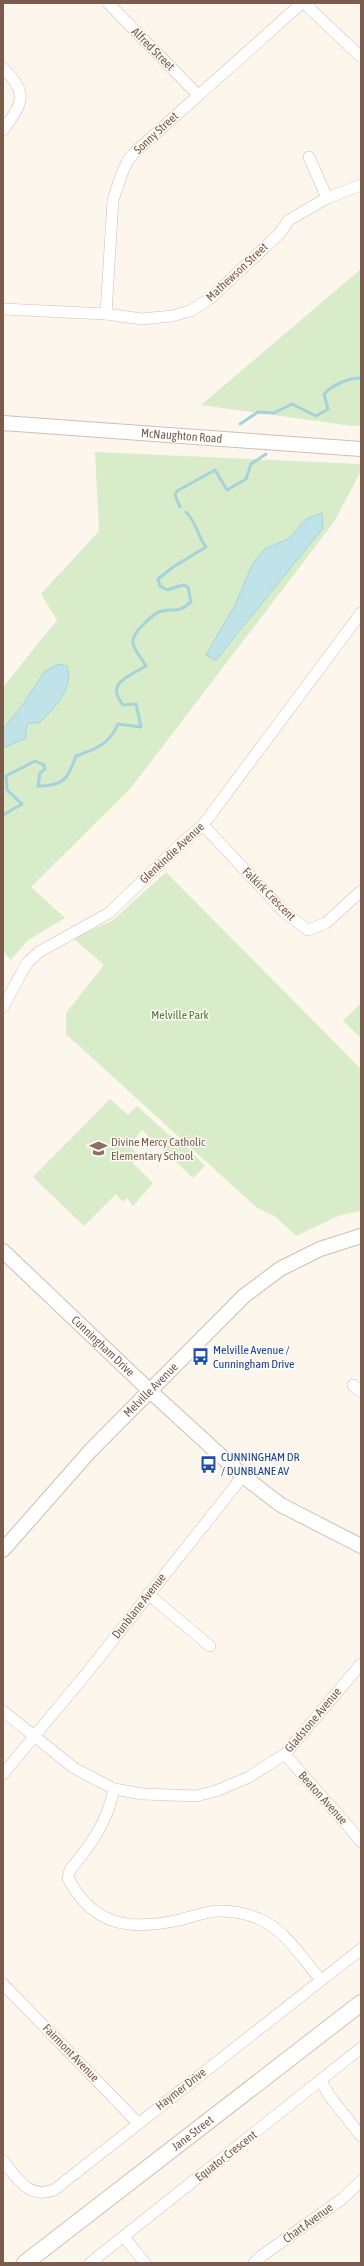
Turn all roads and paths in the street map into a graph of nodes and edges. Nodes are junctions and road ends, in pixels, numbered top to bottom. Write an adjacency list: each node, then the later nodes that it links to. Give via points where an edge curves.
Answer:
1 (108, 3): 5 (street, Alfred Street)
2 (303, 3): 3 (street); 5 (street, Sonny Street)
3 (361, 57)
4 (3, 68): 6 (street, via 19,86 21,98 18,108)
5 (198, 95): 11 (street, Sonny Street, via 136,151 122,173 113,200)
6 (3, 130)
7 (309, 157): 9 (street)
8 (361, 185): 9 (street, Mathewson Street)
9 (328, 198): 11 (street, Mathewson Street, via 289,220 280,233 197,308 172,316 152,318)
10 (3, 309): 11 (street, Mathewson Street)
11 (106, 314)
12 (3, 424): 13 (street, McNaughton Road)
13 (361, 449)
14 (361, 613): 15 (street, Glenkindie Avenue)
15 (203, 826): 16 (street, Falkirk Crescent, via 284,912 308,930 326,923); 17 (street, Glenkindie Avenue, via 109,913 39,952 27,963)
16 (361, 891)
17 (3, 1007)
18 (361, 1236): 20 (street, Melville Avenue, via 320,1249 280,1268 244,1296)
19 (3, 1251): 20 (street, Cunningham Drive)
20 (148, 1390): 21 (street, Cunningham Drive); 23 (street, Melville Avenue)
21 (243, 1476): 22 (street, Cunningham Drive, via 281,1504); 24 (street, Dunblane Avenue)
22 (361, 1546)
23 (3, 1550)
24 (148, 1594): 25 (street); 28 (street, Dunblane Avenue)
25 (210, 1646)
26 (361, 1664): 29 (street, Gladstone Avenue)
27 (3, 1711): 28 (street, Gladstone Avenue)
28 (34, 1736): 30 (street); 31 (street, Gladstone Avenue, via 74,1768)
29 (286, 1754): 31 (street, Gladstone Avenue, via 249,1777 216,1791 196,1796 143,1794); 32 (street, Beaton Avenue)
30 (3, 1774)
31 (114, 1789): 34 (street, via 110,1810 101,1830 70,1870 68,1878 77,1896 100,1914 113,1920 142,1926 220,1911 260,1919 276,1929)
32 (361, 1842)
33 (361, 1949): 34 (street, Haymer Drive)
34 (321, 1980): 39 (street, Haymer Drive)
35 (3, 1984): 39 (street, Fairmont Avenue)
36 (361, 2004): 44 (main road, Jane Street)
37 (361, 2048): 38 (street, Equator Crescent)
38 (321, 2080): 40 (street, via 328,2094); 43 (street, Equator Crescent)
39 (138, 2122): 41 (street, Haymer Drive, via 67,2181 44,2193 28,2189)
40 (361, 2136)
41 (3, 2161)
42 (361, 2181): 47 (street, Chart Avenue, via 342,2199)
43 (124, 2237): 45 (street, Equator Crescent); 46 (street)
44 (25, 2263)
45 (90, 2263)
46 (144, 2263)
47 (254, 2263)

